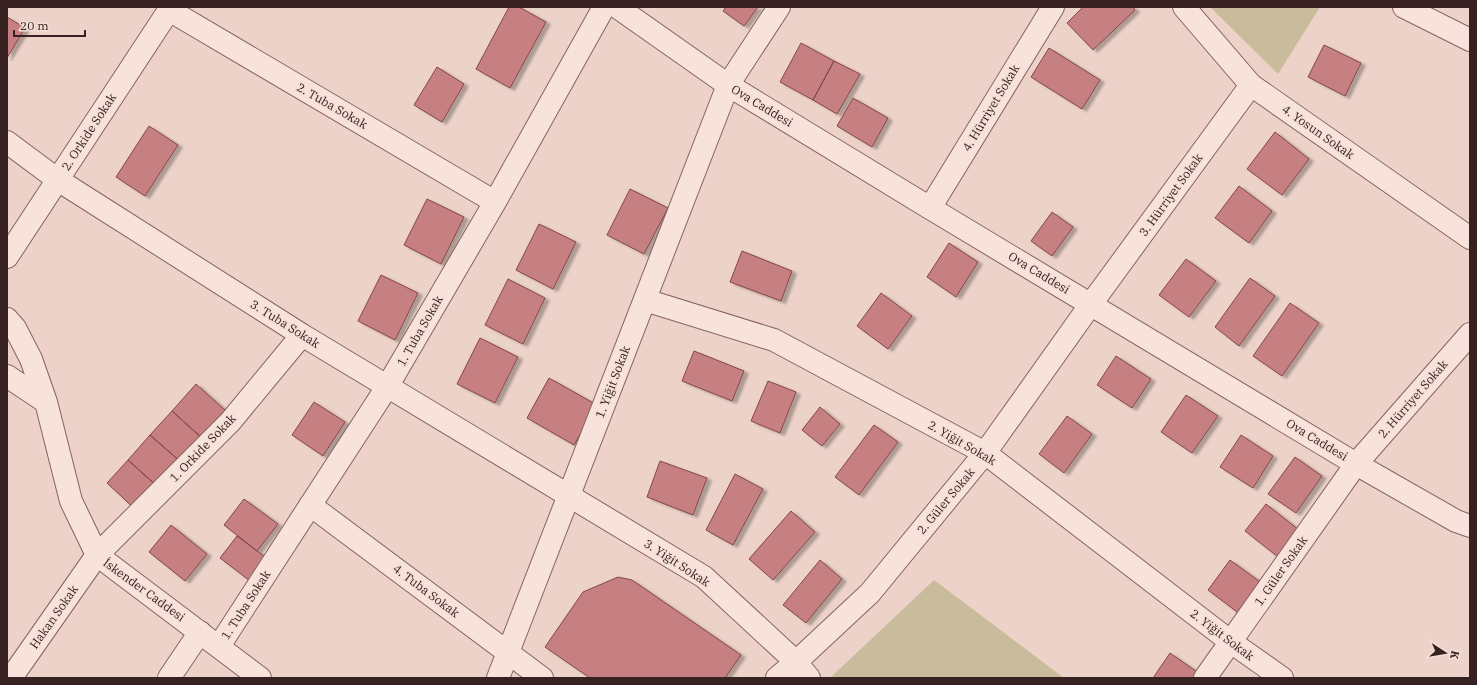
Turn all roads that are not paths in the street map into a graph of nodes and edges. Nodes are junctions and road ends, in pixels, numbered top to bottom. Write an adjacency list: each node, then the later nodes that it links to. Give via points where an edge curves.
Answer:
1 (604, 7): 13 (street, 1. Tuba Sokak)
2 (617, 7): 9 (street, Ova Caddesi)
3 (779, 7): 9 (street, 1. Yiğit Sokak)
4 (1053, 7): 14 (street, 4. Hürriyet Sokak)
5 (1184, 7): 10 (street, 4. Yosun Sokak)
6 (1404, 7): 8 (street)
7 (170, 9): 12 (street, 2. Orkide Sokak); 13 (street, 2. Tuba Sokak)
8 (1470, 40)
9 (728, 85): 14 (street, Ova Caddesi); 17 (street, 1. Yiğit Sokak)
10 (1250, 85): 15 (street, 4. Yosun Sokak); 18 (street, 3. Hürriyet Sokak)
11 (7, 142): 12 (street, 3. Tuba Sokak)
12 (58, 180): 16 (street, 2. Orkide Sokak); 21 (street, 3. Tuba Sokak)
13 (495, 202): 23 (street, 1. Tuba Sokak)
14 (930, 208): 18 (street, Ova Caddesi)
15 (1470, 238)
16 (7, 257)
17 (645, 300): 25 (street, 2. Yiğit Sokak, via 774,340); 27 (street, 1. Yiğit Sokak)
18 (1091, 304): 25 (street, 2. Güler Sokak); 26 (street, Ova Caddesi)
19 (7, 320): 24 (street, İskender Caddesi, via 15,328 31,359)
20 (1470, 334): 26 (street, 2. Hürriyet Sokak)
21 (302, 335): 23 (street, 3. Tuba Sokak); 30 (street, 1. Orkide Sokak, via 230,422)
22 (7, 376): 24 (street)
23 (387, 387): 27 (street, 3. Tuba Sokak); 28 (street, 1. Tuba Sokak)
24 (46, 402): 30 (street, İskender Caddesi, via 71,501)
25 (986, 453): 32 (street, 2. Yiğit Sokak); 35 (street, 2. Güler Sokak)
26 (1356, 464): 29 (street, Ova Caddesi, via 1456,521); 32 (street, 1. Güler Sokak)
27 (569, 497): 34 (street, 1. Yiğit Sokak); 35 (street, 3. Yiğit Sokak, via 704,578)
28 (310, 505): 33 (street, 1. Tuba Sokak); 34 (street, 4. Tuba Sokak)
29 (1470, 526)
30 (97, 555): 31 (street, İskender Caddesi); 36 (street, Hakan Sokak)
31 (200, 632): 33 (street, İskender Caddesi); 37 (street)
32 (1231, 642): 42 (street, 1. Güler Sokak); 43 (street, 2. Yiğit Sokak)
33 (219, 646): 38 (street, İskender Caddesi)
34 (508, 653): 39 (street, 1. Yiğit Sokak); 40 (street, 4. Tuba Sokak)
35 (803, 670): 41 (street, 2. Güler Sokak)
36 (11, 678)
37 (169, 678)
38 (260, 678)
39 (498, 678)
40 (542, 678)
41 (777, 678)
42 (1205, 678)
43 (1282, 678)

